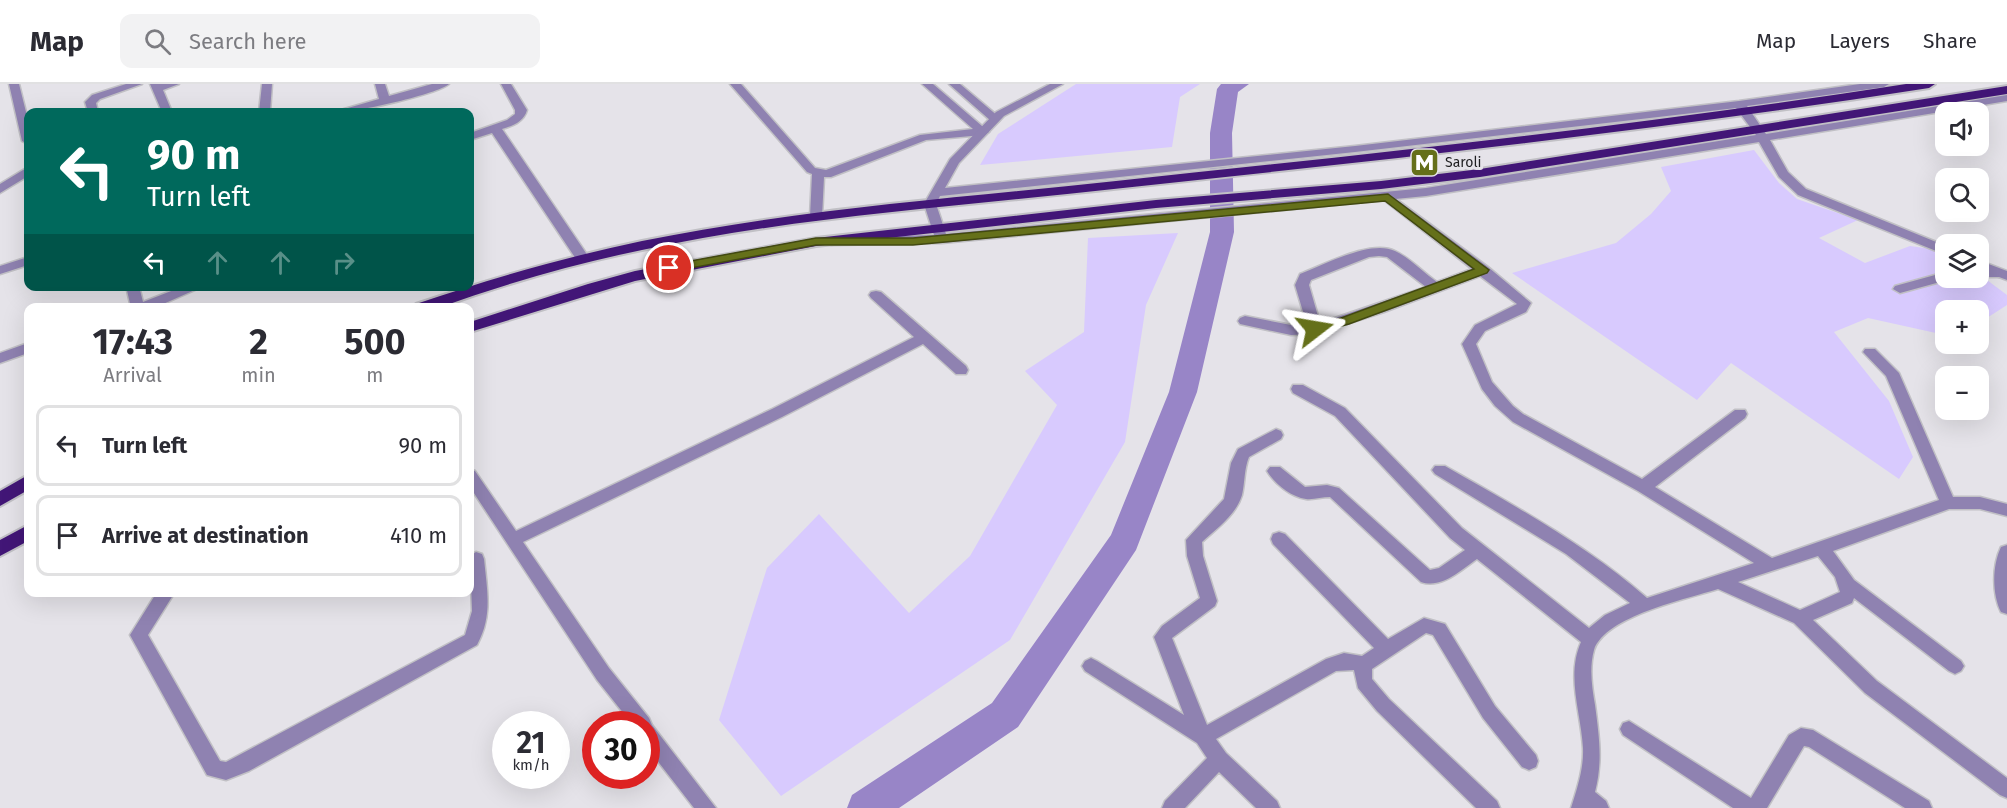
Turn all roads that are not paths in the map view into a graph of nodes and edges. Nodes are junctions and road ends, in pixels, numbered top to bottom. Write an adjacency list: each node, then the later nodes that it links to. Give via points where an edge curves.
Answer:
1 (14, 84): 24 (street)
2 (136, 84): 18 (street, via 96,97 90,102)
3 (174, 84): 14 (street)
4 (267, 84): 20 (street)
5 (380, 84): 17 (street)
6 (442, 84): 17 (street)
7 (506, 84): 25 (street, via 520,115)
8 (735, 84): 30 (street)
9 (927, 84): 26 (street)
10 (954, 84): 23 (street)
11 (1058, 84): 23 (street)
12 (1884, 84): 22 (street)
13 (1929, 84): 22 (highway)
14 (156, 86): 19 (street)
15 (2007, 90): 27 (highway)
16 (2007, 98): 27 (street)
17 (385, 102): 21 (street)
18 (92, 108)
19 (165, 108)
20 (265, 108)
21 (361, 108)
22 (1743, 108): 27 (street); 35 (highway)
23 (995, 119): 26 (street)
24 (24, 125)
25 (495, 128): 28 (street); 40 (street)
26 (982, 132): 30 (street, via 924,137); 35 (street, via 954,161)
27 (1762, 134): 34 (street); 36 (highway); 39 (street, via 1790,185)
28 (474, 136)
29 (24, 174): 32 (street)
30 (818, 174): 37 (street)
31 (24, 178): 32 (street)
32 (15, 181): 33 (street)
33 (0, 189)
34 (1388, 197): 36 (street); 44 (street)
35 (933, 199): 37 (highway); 38 (street)
36 (1262, 200): 38 (highway)
37 (816, 217): 40 (highway, via 671,240)
38 (940, 233): 55 (highway, via 816,242 636,276 593,286)
39 (1935, 246)
40 (583, 259): 53 (highway)
41 (24, 262): 43 (street)
42 (1989, 269): 46 (street)
43 (0, 270)
44 (1488, 274): 48 (street); 69 (street, via 1524,303 1521,309 1480,328 1469,344 1490,393 1518,418)
45 (1989, 274): 46 (street)
46 (2004, 275)
47 (1935, 279): 49 (street)
48 (1436, 288): 56 (street); 56 (street, via 1391,254 1367,253 1305,276 1302,285)
49 (1900, 289)
50 (184, 291): 52 (street)
51 (876, 295): 57 (street)
52 (152, 303)
53 (438, 303)
54 (1245, 321): 56 (street, via 1291,330)
55 (474, 326)
56 (1315, 329)
57 (925, 337): 61 (street); 74 (street)
58 (24, 349): 60 (street)
59 (1870, 352): 71 (street, via 1892,373)
60 (0, 358)
61 (961, 370)
62 (1298, 389): 78 (street, via 1340,412)
63 (1740, 414): 69 (street)
64 (1276, 435): 95 (street, via 1243,453 1229,506 1194,540 1209,601 1163,637)
65 (1440, 470): 85 (street, via 1576,551)
66 (1275, 471): 78 (street, via 1300,492 1334,492 1427,578 1443,574)
67 (474, 481): 74 (street)
68 (24, 484): 70 (highway)
69 (1643, 487): 81 (street)
70 (0, 499)
71 (1948, 503): 72 (street, via 1980,503); 77 (street)
72 (2007, 510)
73 (24, 534): 76 (highway)
74 (514, 539): 93 (street)
75 (1279, 539): 89 (street)
76 (0, 549)
77 (1822, 549): 81 (street); 83 (street)
78 (1477, 550): 88 (street)
79 (2007, 552): 86 (street, via 2002,581)
80 (476, 559): 84 (street, via 481,618 471,640 226,771 214,769 139,635)
81 (1770, 565): 82 (street)
82 (1720, 582): 85 (street); 87 (street)
83 (1849, 585): 87 (street, via 1846,598); 92 (street)
84 (164, 597)
85 (1645, 606): 88 (street, via 1602,626)
86 (2007, 607)
87 (1800, 618): 99 (street, via 1870,687)
88 (1590, 639): 101 (street, via 1582,661 1592,750)
89 (1387, 649): 90 (street); 98 (street, via 1424,625 1439,629 1489,712)
90 (1364, 664): 95 (street, via 1332,664); 104 (street, via 1364,682 1383,705)
91 (1091, 666): 95 (street)
92 (1955, 666)
93 (632, 711)
94 (1629, 729): 105 (street)
95 (1203, 737): 97 (street)
96 (660, 749): 100 (street)
97 (1219, 759): 102 (street); 103 (street)
98 (1529, 761)
99 (2007, 789)
100 (702, 803)
101 (1588, 804)
102 (1172, 808)
103 (1270, 808)
104 (1490, 808)
105 (1750, 808)
106 (1756, 808): 107 (street, via 1801,737 1813,739)
107 (1923, 808)

